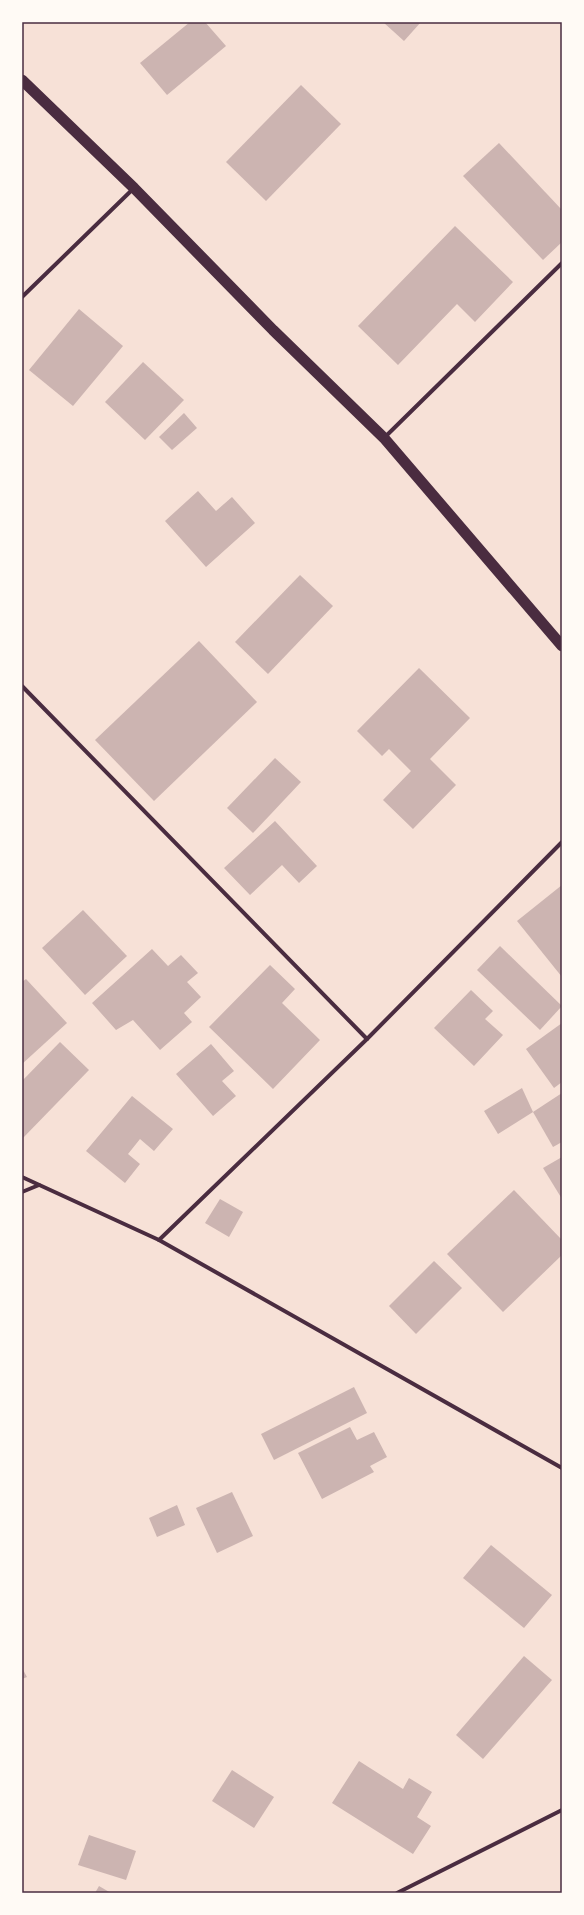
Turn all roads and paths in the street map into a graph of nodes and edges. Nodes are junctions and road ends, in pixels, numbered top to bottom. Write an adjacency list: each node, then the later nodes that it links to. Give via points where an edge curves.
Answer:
1 (22, 80): 2 (highway)
2 (134, 188): 4 (street); 5 (highway, via 273,330)
3 (562, 263): 5 (street)
4 (22, 297)
5 (384, 438): 6 (highway)
6 (562, 646)
7 (22, 686): 9 (street)
8 (562, 842): 9 (street)
9 (367, 1039): 13 (street)
10 (22, 1177): 11 (street)
11 (39, 1185): 12 (street); 13 (street)
12 (22, 1192)
13 (159, 1240): 14 (street)
14 (562, 1468)
15 (562, 1810): 16 (street)
16 (397, 1893)

